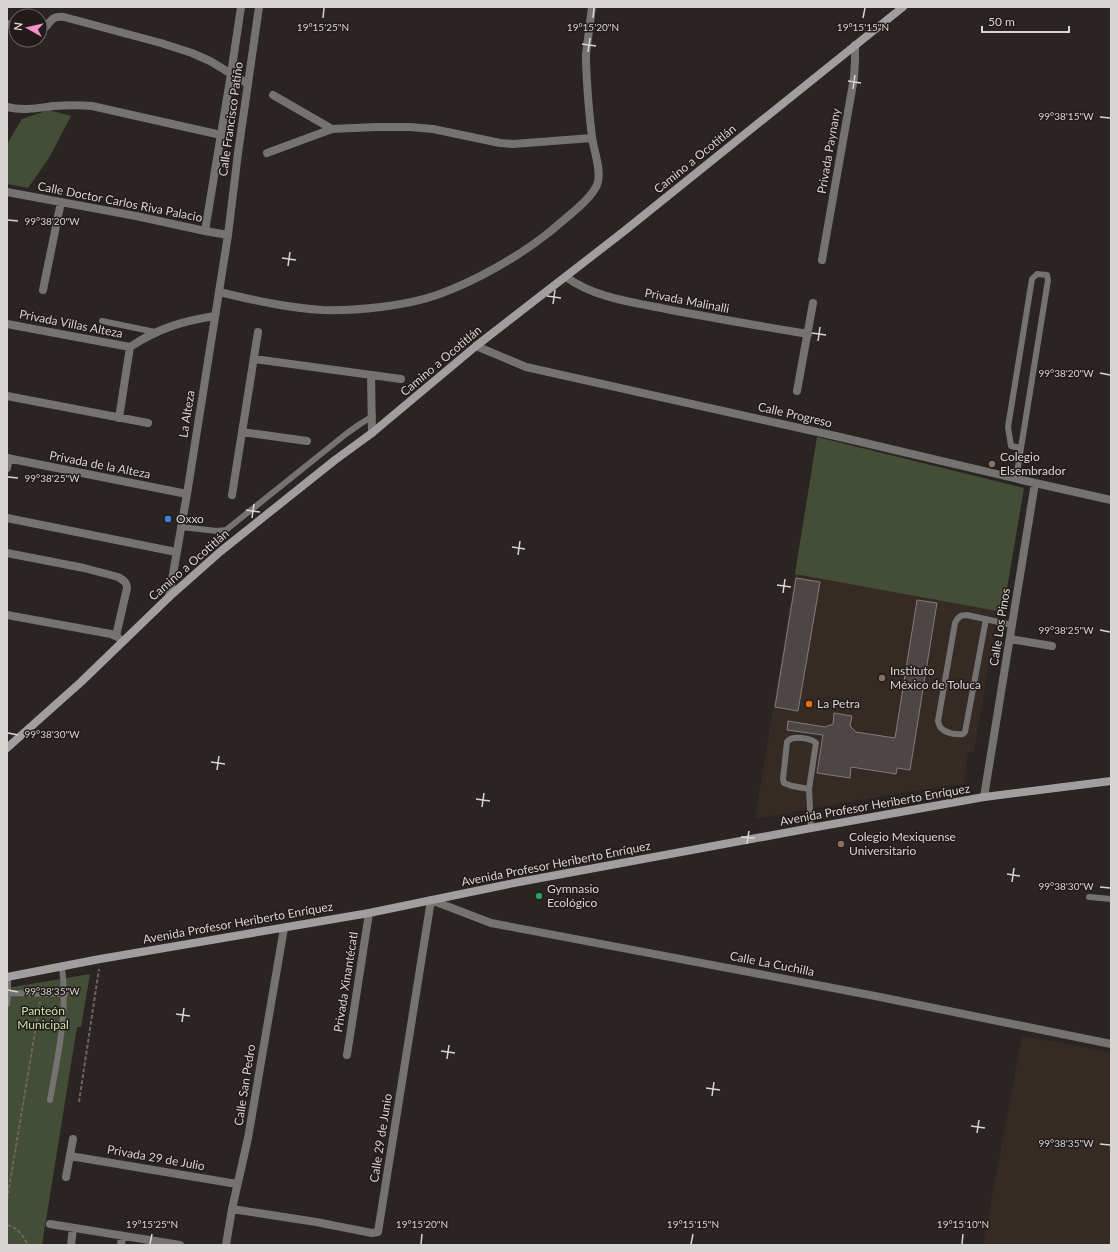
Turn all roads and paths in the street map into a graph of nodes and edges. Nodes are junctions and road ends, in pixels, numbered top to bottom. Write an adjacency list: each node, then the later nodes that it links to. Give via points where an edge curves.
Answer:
1 (241, 7): 7 (street, Calle Francisco Patiño)
2 (259, 7): 8 (street, Calle Francisco Patiño)
3 (592, 7): 13 (street, via 586,58)
4 (903, 7): 6 (main road, Camino a Ocotitlán)
5 (48, 25): 7 (street, via 56,17 64,17 161,43 192,53)
6 (855, 46): 19 (street, Privada Paynany, via 854,78); 20 (main road, Camino a Ocotitlán)
7 (231, 74): 8 (street); 12 (street, Calle Francisco Patiño)
8 (248, 84): 18 (street, Calle Francisco Patiño)
9 (273, 95): 11 (street)
10 (7, 107): 12 (street, via 28,109 92,106)
11 (332, 129): 13 (street, via 410,127 513,144); 14 (street)
12 (221, 135): 17 (street, Calle Francisco Patiño)
13 (592, 138): 22 (street, via 598,169 598,182 592,193 537,242 482,275 437,295 389,305 324,310 290,307)
14 (267, 153)
15 (7, 192): 16 (street, Calle Doctor Carlos Riva Palacio)
16 (61, 202): 17 (street, Calle Doctor Carlos Riva Palacio); 21 (street)
17 (205, 230): 18 (street, Calle Doctor Carlos Riva Palacio)
18 (228, 235): 22 (street, La Alteza)
19 (822, 260)
20 (566, 277): 29 (street, Privada Malinalli, via 595,293 620,300); 30 (main road, Camino a Ocotitlán)
21 (43, 290)
22 (219, 292): 24 (street, La Alteza)
23 (813, 302): 29 (street)
24 (215, 316): 27 (street, Privada Villas Alteza, via 179,323); 48 (street, La Alteza)
25 (102, 321): 27 (lane)
26 (7, 324): 31 (street, Privada Villas Alteza)
27 (155, 332): 31 (street, Privada Villas Alteza)
28 (258, 332): 32 (street)
29 (808, 334): 35 (street)
30 (476, 346): 41 (main road, Camino a Ocotitlán); 46 (street, Calle Progreso, via 526,367)
31 (130, 347): 38 (street, Privada Villas Alteza)
32 (254, 359): 33 (street); 40 (street)
33 (371, 375): 34 (street); 37 (street)
34 (401, 379)
35 (797, 391)
36 (7, 396): 38 (street)
37 (373, 416): 41 (street); 52 (lane, via 346,434 226,530)
38 (119, 418): 39 (street)
39 (148, 424)
40 (242, 432): 42 (street); 49 (street)
41 (372, 433): 55 (main road, Camino a Ocotitlán, via 250,528)
42 (307, 441)
43 (1021, 448): 43 (lane, via 1048,280 1047,275 1037,274 1032,279 1008,427 1011,446); 46 (lane)
44 (8, 458): 45 (street); 48 (street, Privada de la Alteza)
45 (7, 468)
46 (1016, 479): 47 (street, Calle Progreso)
47 (1035, 483): 50 (street, Calle Progreso); 58 (street, Calle Los Pinos)
48 (187, 494): 52 (street, La Alteza)
49 (232, 495)
50 (1111, 500)
51 (7, 518): 53 (street)
52 (181, 527): 53 (street, La Alteza)
53 (176, 552): 55 (street, La Alteza)
54 (7, 553): 59 (street, via 84,568 118,577 126,582 127,588)
55 (169, 597): 61 (main road, Camino a Ocotitlán)
56 (7, 615): 59 (street)
57 (986, 619): 57 (lane, via 962,615 955,623 938,721 946,732 964,733); 58 (lane)
58 (1012, 625): 60 (street, Calle Los Pinos)
59 (116, 636): 61 (street)
60 (1010, 639): 62 (street); 66 (street, Calle Los Pinos)
61 (124, 641): 63 (main road, Camino a Ocotitlán)
62 (1052, 646)
63 (7, 748)
64 (1111, 781): 66 (main road, Avenida Profesor Heriberto Enríquez)
65 (809, 789): 65 (lane, via 784,783 789,739 810,739 816,742); 67 (lane)
66 (984, 797): 67 (main road, Avenida Profesor Heriberto Enríquez)
67 (811, 828): 69 (main road, Avenida Profesor Heriberto Enríquez)
68 (1089, 897): 70 (lane)
69 (431, 900): 71 (main road, Avenida Profesor Heriberto Enríquez); 80 (street, Calle La Cuchilla, via 491,922); 89 (street, Calle 29 de Junio, via 378,1232)
70 (1111, 900)
71 (369, 913): 72 (main road, Avenida Profesor Heriberto Enríquez); 81 (street, Privada Xinantécatl)
72 (284, 928): 73 (main road, Avenida Profesor Heriberto Enríquez); 87 (street, Calle San Pedro, via 248,1138)
73 (100, 959): 74 (main road, Avenida Profesor Heriberto Enríquez); 83 (path)
74 (62, 967): 75 (main road, Avenida Profesor Heriberto Enríquez); 78 (lane)
75 (7, 977): 76 (lane)
76 (8, 993): 77 (lane); 79 (lane)
77 (41, 993): 78 (lane); 88 (path)
78 (65, 994): 82 (lane)
79 (7, 1004)
80 (1111, 1044)
81 (347, 1055)
82 (50, 1100)
83 (79, 1102)
84 (73, 1139): 85 (street)
85 (70, 1156): 86 (street); 87 (street, Privada 29 de Julio)
86 (66, 1177)
87 (237, 1184): 89 (street, Calle San Pedro)
88 (7, 1200)
89 (232, 1208): 98 (street, Calle San Pedro)
90 (7, 1224): 94 (path, via 23,1235)
91 (50, 1224): 92 (street)
92 (73, 1228): 93 (street); 95 (street)
93 (122, 1236): 96 (street); 97 (street)
94 (28, 1245)
95 (70, 1245)
96 (121, 1245)
97 (176, 1245)
98 (226, 1245)

